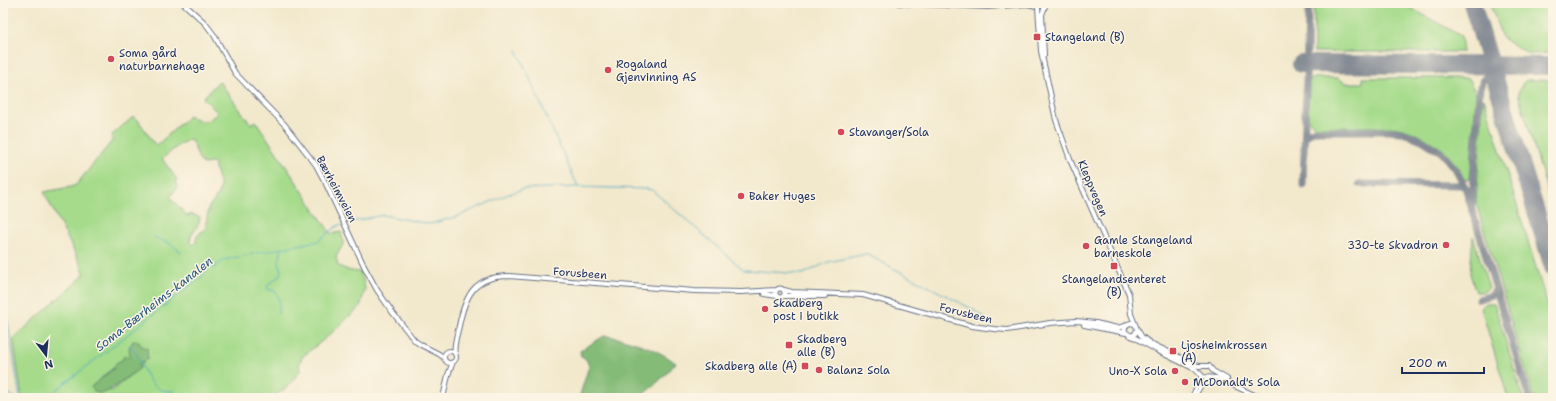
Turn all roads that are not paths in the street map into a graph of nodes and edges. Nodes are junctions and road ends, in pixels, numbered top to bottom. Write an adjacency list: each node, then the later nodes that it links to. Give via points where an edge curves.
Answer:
1 (183, 3): 21 (main road, Bærheimveien, via 210,30 235,74 285,125 308,154 325,182 377,290 412,338)
2 (898, 3): 6 (main road)
3 (1009, 3): 6 (main road)
4 (1036, 5): 5 (main road, Kleppvegen, via 1043,8); 6 (main road); 7 (main road, Kleppvegen)
5 (1046, 5): 7 (main road, Kleppvegen, via 1043,9 1042,22)
6 (997, 6)
7 (1044, 67): 14 (main road, Kleppvegen, via 1060,132 1129,294)
8 (777, 290): 9 (main road, Forusbeen); 10 (main road, Forusbeen); 11 (main road)
9 (784, 290): 12 (main road); 13 (main road, Forusbeen, via 856,293)
10 (741, 292): 11 (main road, Forusbeen); 20 (main road, Forusbeen, via 496,277 480,283 468,294)
11 (777, 296): 12 (main road, Forusbeen)
12 (783, 296): 13 (main road, Forusbeen)
13 (868, 296): 15 (main road, Forusbeen, via 988,329 1007,330)
14 (1131, 314): 16 (main road); 17 (main road, Kleppvegen)
15 (1061, 323): 16 (main road, Forusbeen, via 1090,322 1117,328); 18 (main road, Forusbeen, via 1096,326)
16 (1126, 325): 17 (main road, via 1131,323); 18 (main road)
17 (1136, 327): 19 (main road, via 1135,334); 26 (main road, via 1142,337 1150,343 1194,364)
18 (1126, 334): 19 (main road)
19 (1131, 336): 28 (main road)
20 (456, 338): 22 (main road, Forusbeen); 23 (main road, Forusbeen)
21 (433, 351): 22 (main road); 24 (main road, Bærheimveien)
22 (447, 352): 23 (main road, via 452,351); 24 (main road, Forusbeen)
23 (456, 354): 25 (main road, Forusbeen)
24 (445, 360): 25 (main road, via 448,363); 29 (main road, Forusbeen)
25 (453, 362): 29 (main road, Forusbeen)
26 (1204, 366): 27 (main road, via 1209,366); 28 (main road)
27 (1213, 372): 30 (main road); 35 (main road)
28 (1201, 374): 30 (main road, via 1203,377); 32 (street)
29 (448, 375): 31 (main road, Forusbeen)
30 (1209, 377): 33 (street); 34 (main road, via 1217,378)
31 (443, 398)
32 (1191, 398)
33 (1194, 398)
34 (1261, 398)
35 (1267, 398)

